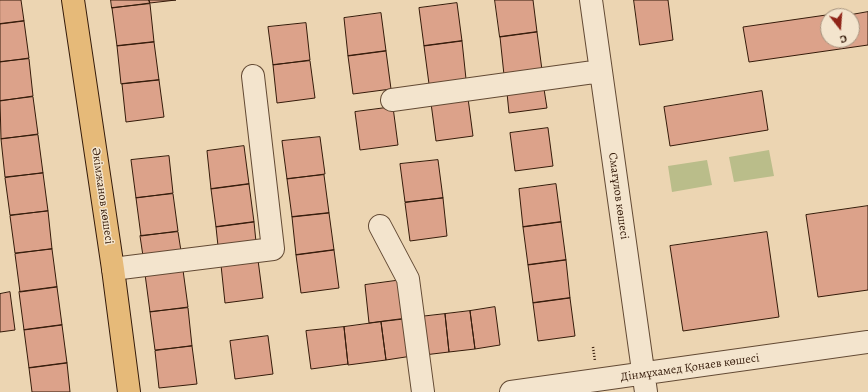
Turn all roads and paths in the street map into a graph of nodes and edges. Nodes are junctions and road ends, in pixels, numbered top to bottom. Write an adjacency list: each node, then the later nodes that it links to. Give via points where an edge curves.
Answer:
1 (73, 0): 7 (main road, Әкімжанов көшесі)
2 (591, 0): 3 (street, Смағұлов көшесі)
3 (601, 71): 5 (street); 11 (street, Смағұлов көшесі)
4 (253, 76): 7 (street, via 273,249)
5 (392, 100)
6 (380, 226): 13 (street, via 408,279)
7 (113, 269): 12 (main road, Әкімжанов көшесі)
8 (868, 342): 11 (street, Дінмұхамед Қонаев көшесі)
9 (593, 347): 10 (path)
10 (596, 368)
11 (645, 383): 14 (street, Дінмұхамед Қонаев көшесі)
12 (130, 392)
13 (423, 392)
14 (511, 392)

